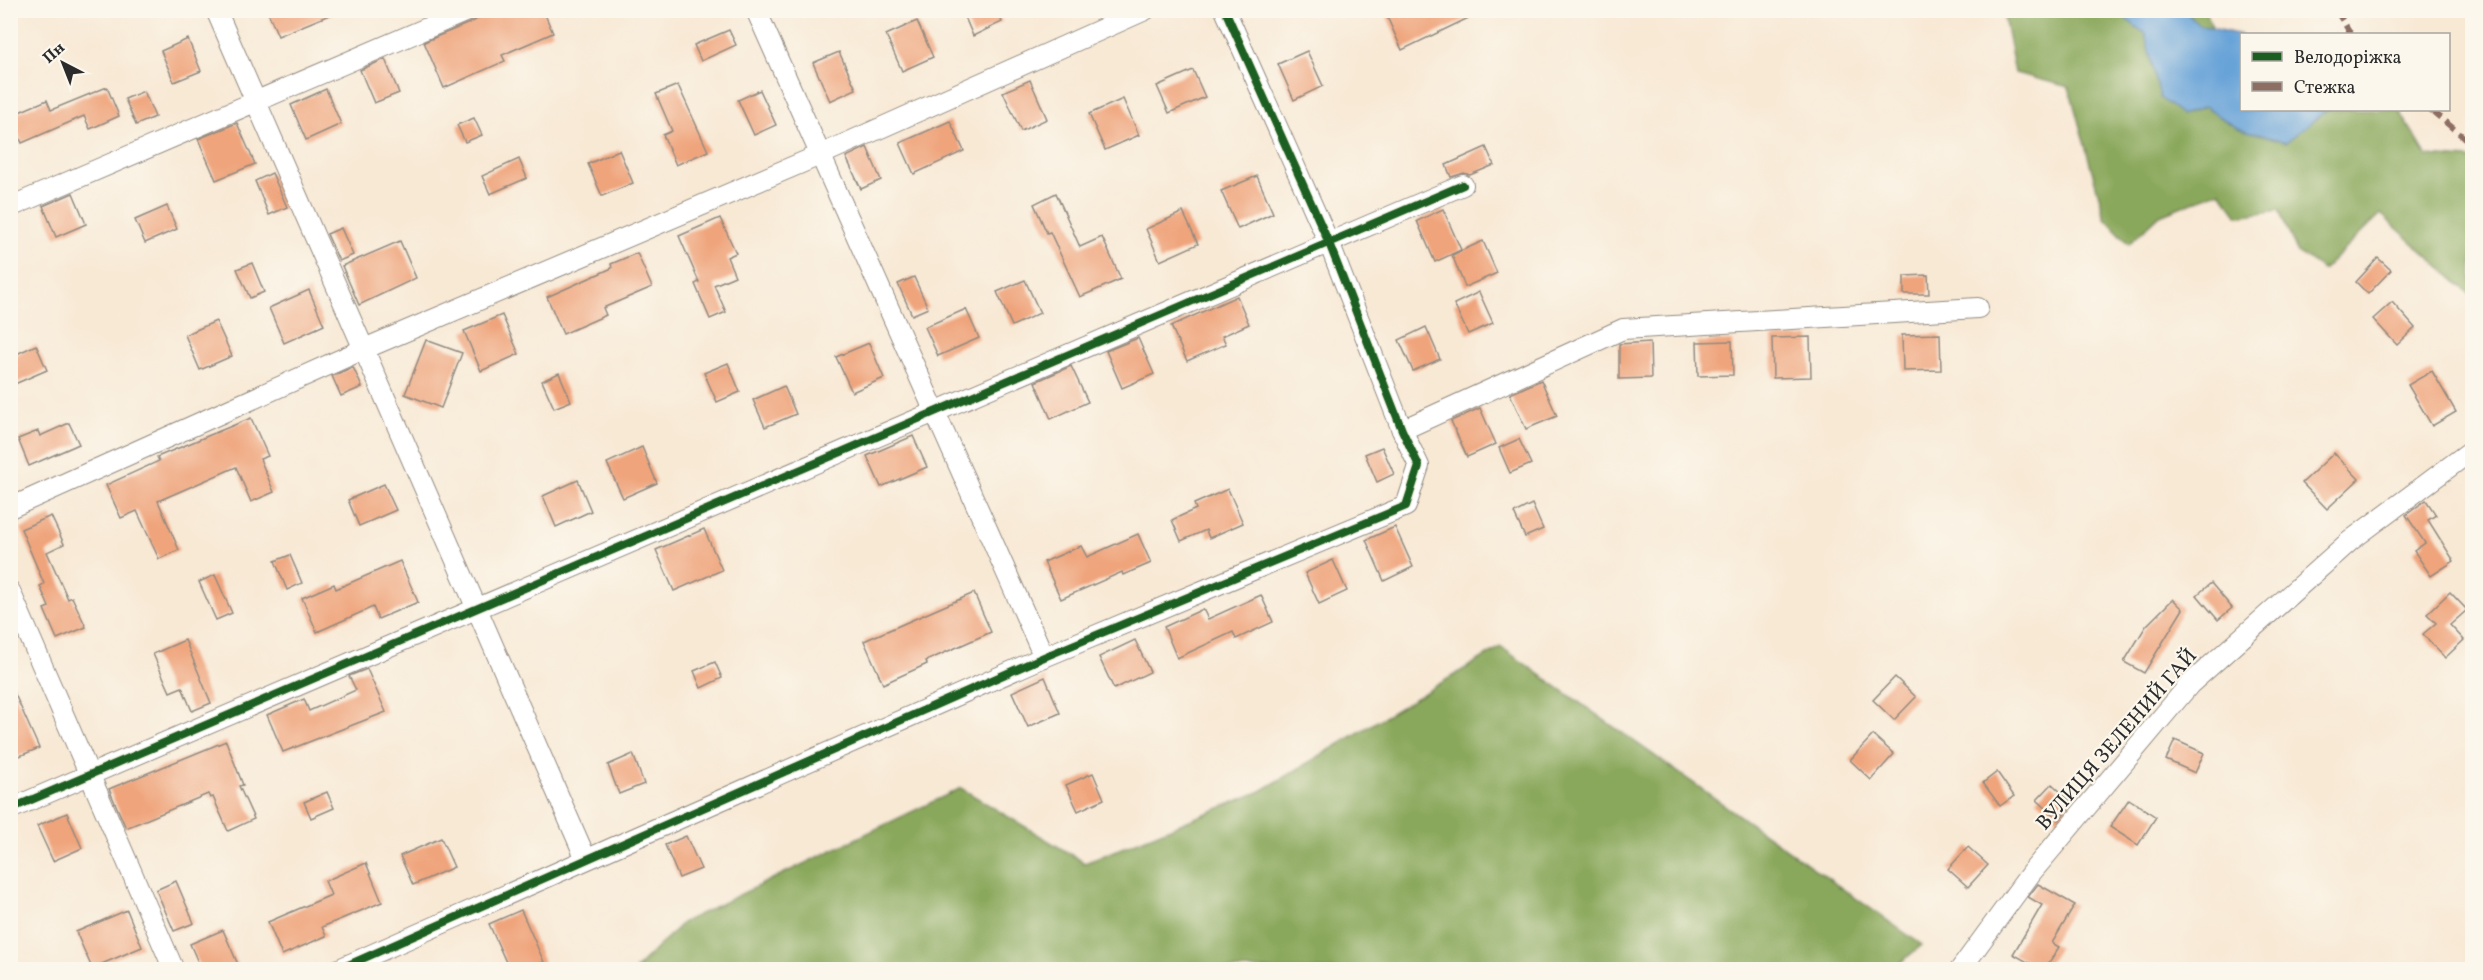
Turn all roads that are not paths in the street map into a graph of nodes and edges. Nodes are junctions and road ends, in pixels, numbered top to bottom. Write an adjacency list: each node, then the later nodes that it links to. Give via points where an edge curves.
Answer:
1 (216, 10): 6 (street)
2 (469, 10): 6 (street)
3 (756, 10): 7 (street)
4 (1145, 10): 7 (street)
5 (1225, 10): 10 (street)
6 (256, 102): 9 (street); 12 (street)
7 (820, 155): 12 (street); 13 (street)
8 (1463, 185): 10 (street)
9 (10, 207)
10 (1329, 243): 13 (street); 14 (street)
11 (1978, 308): 14 (street, via 1623,329)
12 (364, 349): 16 (street); 18 (street)
13 (934, 412): 18 (street); 19 (street)
14 (1402, 430): 19 (street, via 1419,466 1406,506)
15 (2472, 450): 25 (street, ВУЛИЦЯ ЗЕЛЕНИЙ ГАЙ, via 2349,541 2190,684 2031,873)
16 (10, 508)
17 (10, 591): 20 (street)
18 (477, 609): 20 (street); 22 (street)
19 (1044, 657): 22 (street)
20 (90, 776): 21 (street); 23 (street)
21 (10, 809)
22 (586, 860): 24 (street)
23 (174, 969)
24 (337, 969)
25 (1960, 969)

